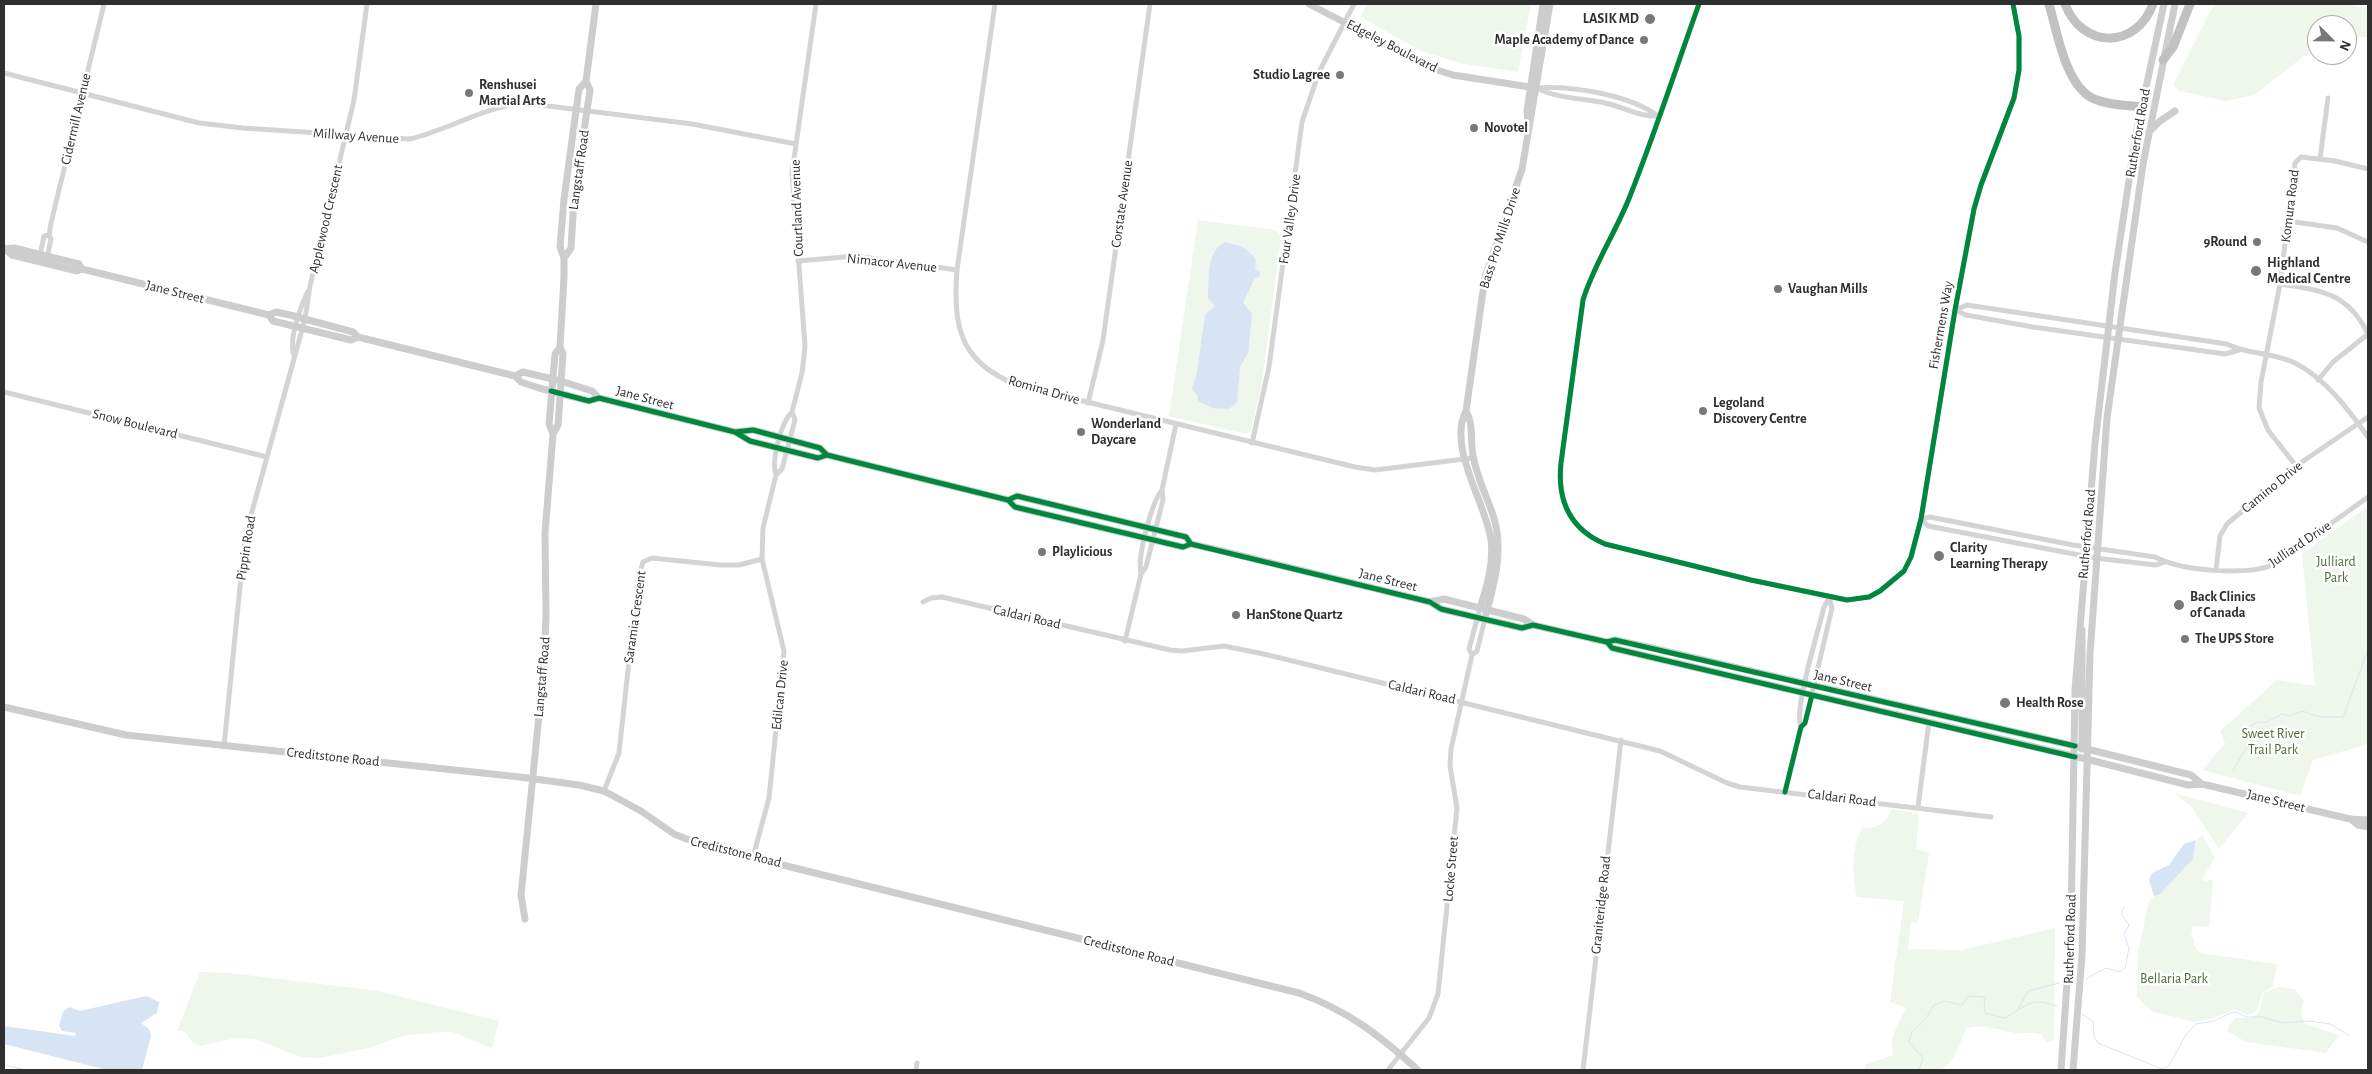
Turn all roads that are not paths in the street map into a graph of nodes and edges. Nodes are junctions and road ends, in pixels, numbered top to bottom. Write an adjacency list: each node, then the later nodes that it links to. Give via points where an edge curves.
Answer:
1 (104, 4): 24 (street, Cidermill Avenue)
2 (367, 4): 33 (street, Applewood Crescent)
3 (596, 4): 22 (main road, Langstaff Road)
4 (816, 4): 34 (street, Courtland Avenue)
5 (995, 4): 43 (street, Romina Drive)
6 (1150, 4): 66 (street, Corstate Avenue, via 1103,340)
7 (1309, 4): 19 (main road, Edgeley Boulevard)
8 (1354, 4): 19 (street, Four Valley Drive)
9 (1543, 4): 23 (main road, Bass Pro Mills Drive)
10 (1550, 4): 23 (main road, Bass Pro Mills Drive)
11 (1700, 4): 31 (street)
12 (2013, 4): 45 (street, Fishermens Way, via 2019,36 2019,70 2014,98 1980,184)
13 (2049, 4): 27 (highway, via 2077,87 2093,99)
14 (2065, 4): 15 (highway, via 2079,26 2092,35 2107,39 2126,36 2141,25)
15 (2153, 4)
16 (2164, 4): 27 (main road, Rutherford Road)
17 (2175, 4): 20 (main road, Rutherford Road)
18 (2190, 4): 20 (highway, via 2173,47)
19 (1344, 22): 23 (main road, Edgeley Boulevard, via 1434,69); 77 (street, Four Valley Drive, via 1311,91 1302,122 1269,367)
20 (2163, 60): 26 (main road, Rutherford Road)
21 (4, 73): 24 (street, Millway Avenue)
22 (586, 81): 28 (main road, Langstaff Road, via 579,88); 29 (main road, Langstaff Road, via 590,90)
23 (1533, 88): 31 (street, via 1547,94 1607,103 1647,117); 67 (main road, Bass Pro Mills Drive, via 1518,184 1485,277)
24 (82, 93): 33 (street, Millway Avenue, via 199,123); 40 (street, Cidermill Avenue, via 49,235 51,239)
25 (2328, 98): 35 (street)
26 (2154, 105): 27 (main road); 32 (main road, Rutherford Road)
27 (2142, 107): 48 (main road, Rutherford Road)
28 (577, 108): 29 (street, Millway Avenue); 33 (street, Millway Avenue, via 524,103 496,107 410,139); 41 (main road, Langstaff Road, via 564,199 560,247)
29 (587, 111): 34 (street, Millway Avenue, via 692,124); 41 (main road, Langstaff Road, via 574,199 571,248)
30 (2175, 111): 32 (main road)
31 (1658, 116): 99 (street, Fishermens Way, via 1630,196 1583,300 1559,480 1561,498 1575,524 1605,544)
32 (2148, 132): 50 (main road, Rutherford Road)
33 (346, 135): 47 (street, Applewood Crescent)
34 (796, 144): 42 (street, Courtland Avenue, via 792,174)
35 (2320, 159): 36 (street, Komura Road); 37 (street, Komura Road, via 2300,157 2295,163)
36 (2368, 168)
37 (2288, 221): 38 (street, via 2337,228); 44 (street, Komura Road)
38 (2368, 242)
39 (4, 249): 40 (main road, Jane Street, via 14,248)
40 (44, 258): 46 (main road, Jane Street, via 78,264 82,269)
41 (564, 258): 55 (main road, Langstaff Road)
42 (798, 261): 43 (street, Nimacor Avenue, via 856,256); 68 (street, Courtland Avenue, via 804,354)
43 (957, 270): 66 (street, Romina Drive, via 955,313 972,354 1005,380)
44 (2280, 284): 51 (street, via 2326,292 2340,299 2361,320); 57 (street, Komura Road)
45 (1954, 310): 48 (street, via 1967,305); 53 (street, via 1966,315); 88 (street, Fishermens Way)
46 (268, 315): 47 (main road, Jane Street, via 276,312); 49 (main road, Jane Street, via 274,321)
47 (302, 318): 49 (street, Pippin Road); 52 (main road, Jane Street, via 353,332)
48 (2109, 325): 50 (street); 53 (main road, Rutherford Road)
49 (299, 327): 52 (main road, Jane Street, via 351,340); 81 (street, Pippin Road, via 291,346 294,354)
50 (2119, 328): 54 (main road, Rutherford Road); 56 (street, via 2227,344)
51 (2368, 334): 60 (street, via 2333,362)
52 (358, 337): 58 (main road, Jane Street)
53 (2107, 337): 54 (street); 92 (main road, Rutherford Road)
54 (2118, 338): 56 (street, via 2225,354); 93 (main road, Rutherford Road, via 2107,418)
55 (560, 347): 59 (main road, Langstaff Road, via 555,354); 61 (main road, Langstaff Road, via 563,354)
56 (2239, 350): 57 (street)
57 (2266, 354): 60 (street, via 2295,363); 84 (street, Komura Road, via 2259,408 2268,430)
58 (515, 376): 59 (main road, Jane Street, via 523,372); 62 (main road, Jane Street, via 521,382)
59 (552, 379): 61 (main road, Jane Street); 62 (main road, Langstaff Road)
60 (2318, 380): 71 (street)
61 (562, 381): 64 (main road, Langstaff Road); 65 (main road, Jane Street, via 592,391)
62 (551, 391): 64 (main road, Jane Street); 73 (main road, Langstaff Road, via 549,424)
63 (4, 392): 81 (street, Snow Boulevard)
64 (561, 392): 65 (main road, Jane Street, via 589,401); 73 (main road, Langstaff Road, via 558,426)
65 (598, 398): 72 (main road, Jane Street)
66 (1088, 403): 70 (street, Romina Drive)
67 (1466, 411): 82 (main road, Bass Pro Mills Drive, via 1462,419); 83 (main road, Bass Pro Mills Drive, via 1471,419)
68 (792, 412): 75 (street, Courtland Avenue, via 786,418); 76 (street, Courtland Avenue, via 795,420)
69 (2368, 417): 71 (street, Camino Drive)
70 (1176, 424): 77 (street, Romina Drive); 89 (street, via 1162,490 1163,500)
71 (2359, 424): 74 (street); 84 (street, Camino Drive)
72 (735, 432): 75 (main road, Jane Street, via 753,430); 78 (main road, Jane Street)
73 (553, 434): 122 (main road, Langstaff Road, via 545,533 545,639)
74 (2368, 437)
75 (780, 438): 76 (main road, Jane Street); 78 (street, Edilcan Drive)
76 (789, 440): 79 (street, Courtland Avenue); 80 (main road, Jane Street, via 820,448)
77 (1252, 442): 82 (street, Romina Drive, via 1375,470)
78 (778, 448): 79 (main road, Jane Street); 85 (street, Edilcan Drive, via 773,467)
79 (786, 450): 80 (main road, Jane Street, via 818,458); 85 (street, Edilcan Drive, via 782,469)
80 (827, 455): 87 (main road, Jane Street)
81 (267, 457): 118 (street, Pippin Road, via 245,537)
82 (1465, 458): 83 (street, Romina Drive); 102 (main road, Bass Pro Mills Drive, via 1491,542)
83 (1473, 458): 102 (main road, Bass Pro Mills Drive, via 1496,533 1497,574)
84 (2296, 466): 98 (street, Camino Drive, via 2227,524 2220,536)
85 (776, 475): 96 (street, Edilcan Drive, via 764,528)
86 (2368, 497): 98 (street, Julliard Drive, via 2273,565 2244,571)
87 (1008, 500): 89 (main road, Jane Street, via 1017,496); 90 (main road, Jane Street, via 1015,507)
88 (1920, 519): 92 (street, Julliard Drive, via 1930,517); 94 (street, Julliard Drive, via 1928,526); 99 (street, Fishermens Way, via 1911,557 1893,582 1869,597 1847,600)
89 (1152, 530): 90 (street); 91 (main road, Jane Street, via 1186,537)
90 (1149, 540): 91 (main road, Jane Street, via 1183,547); 106 (street, via 1138,565 1141,574)
91 (1191, 544): 101 (main road, Jane Street)
92 (2086, 547): 93 (street, Julliard Drive); 94 (main road, Rutherford Road)
93 (2096, 549): 95 (main road, Rutherford Road); 97 (street, Julliard Drive, via 2155,556)
94 (2085, 556): 95 (street, Julliard Drive); 119 (main road, Rutherford Road, via 2080,618)
95 (2095, 558): 97 (street, Julliard Drive, via 2156,565); 119 (main road, Rutherford Road)
96 (762, 559): 124 (street, Saramia Crescent, via 729,565 652,558 643,562 638,578 619,753); 131 (street, Edilcan Drive, via 784,651 769,798)
97 (2165, 562): 98 (street, Julliard Drive)
98 (2216, 570)
99 (1829, 597): 109 (street); 110 (street, via 1832,608)
100 (923, 602): 106 (street, Caldari Road, via 942,597)
101 (1430, 602): 102 (main road, Jane Street, via 1444,599); 103 (main road, Jane Street, via 1441,609)
102 (1484, 609): 103 (street, Locke Street); 104 (main road, Bass Pro Mills Drive); 105 (main road, Jane Street, via 1524,619)
103 (1477, 617): 104 (main road, Jane Street); 108 (street, Locke Street, via 1469,649)
104 (1485, 619): 105 (main road, Jane Street, via 1522,628); 108 (street, Locke Street, via 1477,651)
105 (1534, 626): 107 (main road, Jane Street)
106 (1125, 641): 113 (street, Caldari Road, via 1182,651 1224,646)
107 (1607, 642): 109 (main road, Jane Street, via 1615,640); 111 (main road, Jane Street, via 1612,648)
108 (1472, 655): 113 (street, Locke Street)
109 (1805, 683): 110 (main road, Jane Street); 111 (street)
110 (1814, 686): 112 (street); 119 (main road, Jane Street)
111 (1803, 693): 112 (main road, Jane Street); 116 (street, via 1798,721)
112 (1812, 695): 115 (main road, Jane Street); 116 (street)
113 (1461, 701): 117 (street, Caldari Road); 133 (street, Locke Street, via 1450,758 1457,808 1438,994 1429,1018)
114 (4, 707): 118 (main road, Creditstone Road, via 126,734)
115 (1929, 722): 120 (main road, Jane Street); 126 (street)
116 (1801, 727): 125 (street)
117 (1621, 740): 125 (street, Caldari Road, via 1660,751 1727,783); 138 (street, Graniteridge Road)
118 (224, 746): 122 (main road, Creditstone Road)
119 (2081, 747): 120 (main road, Rutherford Road); 121 (main road, Rutherford Road); 123 (main road, Jane Street, via 2191,775)
120 (2075, 756): 121 (main road, Jane Street); 139 (main road, Rutherford Road, via 2071,925)
121 (2086, 759): 123 (main road, Jane Street, via 2188,785); 140 (main road, Rutherford Road, via 2083,928)
122 (532, 778): 124 (main road, Creditstone Road); 132 (main road, Langstaff Road, via 520,895)
123 (2202, 784): 128 (main road, Jane Street)
124 (604, 791): 131 (main road, Creditstone Road, via 683,838)
125 (1785, 792): 126 (street, Caldari Road)
126 (1918, 807): 127 (street, Caldari Road)
127 (1991, 817)
128 (2350, 819): 129 (main road, Jane Street); 130 (main road, Jane Street)
129 (2368, 820)
130 (2368, 827)
131 (753, 857): 133 (main road, Creditstone Road, via 1300,993 1340,1010 1366,1026)
132 (525, 919)
133 (1401, 1055): 136 (street, Locke Street); 137 (main road, Creditstone Road)
134 (917, 1063): 135 (street)
135 (916, 1070)
136 (1388, 1070)
137 (1418, 1070)
138 (1583, 1070)
139 (2061, 1070)
140 (2073, 1070)

